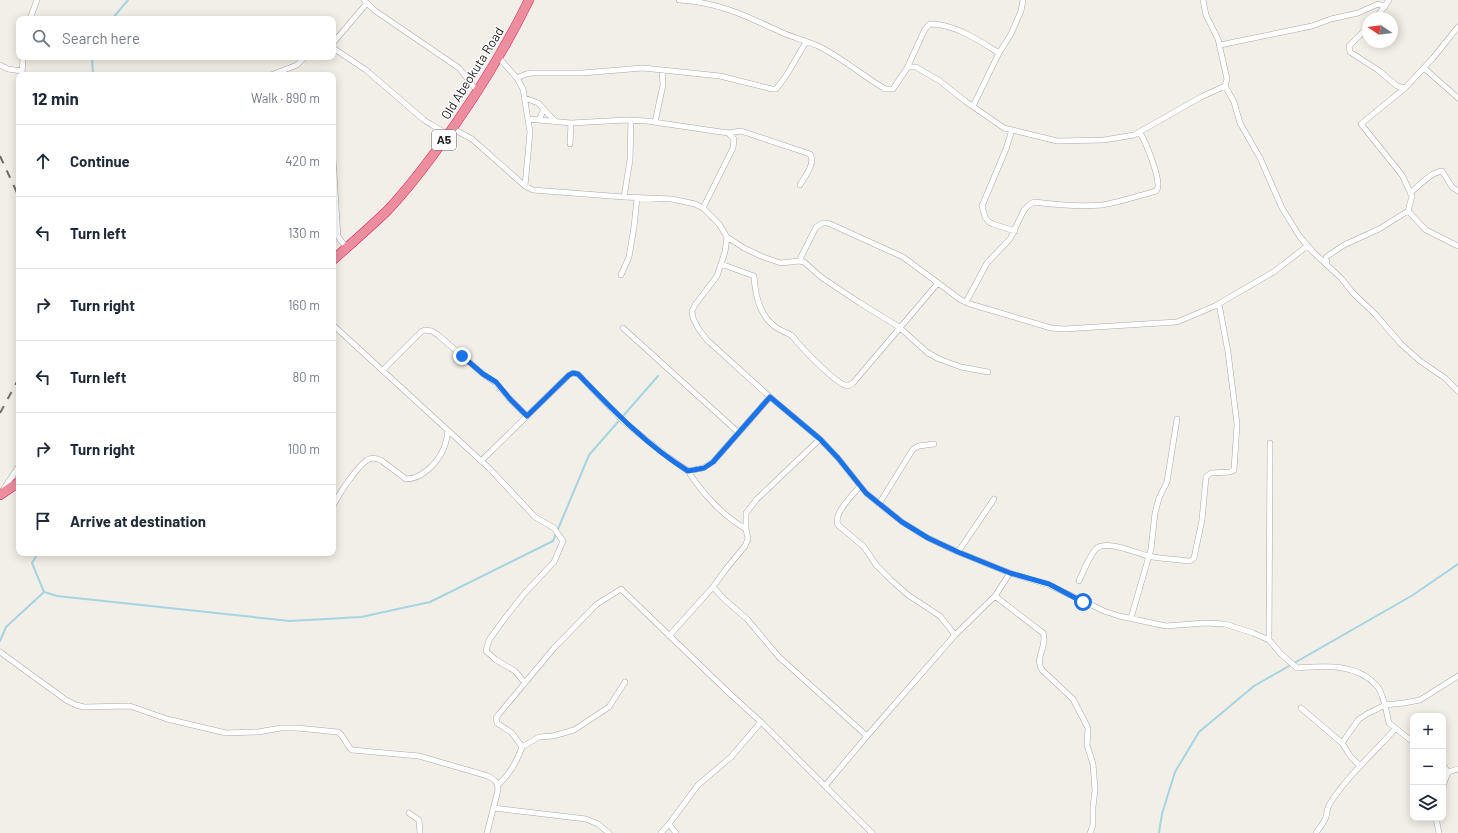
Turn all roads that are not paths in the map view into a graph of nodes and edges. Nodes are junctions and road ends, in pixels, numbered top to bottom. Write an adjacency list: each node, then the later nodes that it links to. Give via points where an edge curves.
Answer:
1 (37, 0): 10 (street)
2 (529, 0): 18 (highway, Old Abeokuta Road / A5)
3 (679, 0): 14 (street, via 698,1 721,7)
4 (1023, 0): 17 (street, via 1011,34)
5 (1203, 0): 15 (street, via 1206,14)
6 (1389, 0): 8 (street)
7 (366, 1): 13 (street); 31 (street, via 384,18 459,68)
8 (1384, 7): 9 (street); 15 (street, via 1378,4 1358,13 1312,26)
9 (1380, 12)
10 (31, 16)
11 (1458, 27): 23 (street)
12 (1362, 33): 30 (street, via 1349,46 1350,52 1397,86)
13 (336, 39)
14 (806, 42): 22 (street, via 817,45 890,90 896,87); 24 (street, via 776,89 720,76)
15 (1220, 45): 29 (street, via 1227,79)
16 (336, 50): 43 (street, via 366,70 428,123)
17 (998, 53): 22 (street, via 952,28 930,24 924,29); 34 (street)
18 (499, 58): 28 (street); 31 (highway, Old Abeokuta Road / A5)
19 (23, 60): 26 (street)
20 (302, 60): 27 (street, via 297,65)
21 (0, 65): 25 (street)
22 (907, 68): 34 (street, via 916,67)
23 (1424, 68): 30 (street); 33 (street)
24 (662, 70): 28 (street, via 643,68 582,74 532,73); 40 (street, via 663,85)
25 (18, 72)
26 (22, 72)
27 (279, 72)
28 (517, 78): 32 (street, via 524,89)
29 (1225, 86): 44 (street); 58 (street, via 1234,102 1240,123 1260,158 1282,208)
30 (1405, 88): 50 (street, via 1361,124 1402,175)
31 (478, 92): 43 (highway, Old Abeokuta Road / A5)
32 (525, 98): 35 (street, via 538,103); 36 (street)
33 (1458, 98)
34 (974, 106): 42 (street, via 1004,128)
35 (544, 109): 37 (street); 39 (street)
36 (528, 119): 37 (street); 48 (street, via 530,132)
37 (539, 120): 39 (street)
38 (632, 120): 40 (street); 41 (street); 51 (street, via 630,160)
39 (555, 122): 41 (street)
40 (655, 122): 45 (street)
41 (571, 123): 46 (street)
42 (1012, 130): 44 (street, via 1071,142 1104,140); 56 (street, via 982,206 989,222)
43 (451, 132): 48 (street, via 472,139); 60 (highway, Old Abeokuta Road / A5, via 387,210)
44 (1140, 132): 56 (street, via 1156,176 1156,191 1103,204 1077,206 1034,202 1024,210)
45 (728, 133): 47 (street, via 741,131 810,154 812,163); 53 (street, via 734,139 733,148)
46 (570, 144)
47 (800, 185)
48 (525, 186): 51 (street, via 543,192)
49 (1458, 191): 50 (street, via 1452,187 1442,171 1436,171)
50 (1410, 193): 54 (street)
51 (624, 197): 52 (street)
52 (637, 198): 53 (street, via 679,200); 65 (street, via 629,257)
53 (703, 208): 57 (street, via 719,224)
54 (1408, 211): 59 (street, via 1426,230); 64 (street, via 1379,229 1344,245 1326,257)
55 (336, 216): 60 (street, via 338,236)
56 (1015, 231): 67 (street, via 987,263)
57 (727, 237): 62 (street, via 763,257 781,263); 63 (street)
58 (1307, 246): 64 (street); 68 (street, via 1275,271)
59 (1458, 246)
60 (347, 247): 61 (highway, Old Abeokuta Road / A5)
61 (336, 257)
62 (799, 261): 66 (street, via 816,227 828,223 903,257); 69 (street, via 804,262 860,304)
63 (721, 264): 69 (street, via 754,276 756,294 766,318 777,328 793,335 797,342 845,386 853,383); 75 (street, via 717,276 695,305 692,311 693,318 707,340)
64 (1327, 264): 74 (street, via 1402,344)
65 (621, 275)
66 (938, 282): 67 (street); 69 (street)
67 (966, 302): 68 (street, via 1051,328 1064,329 1177,322)
68 (1219, 304): 94 (street, via 1237,424 1234,470 1211,472 1206,477 1202,520 1192,560)
69 (899, 327): 73 (street, via 920,347 939,359 961,367)
70 (336, 328): 72 (street)
71 (623, 328): 79 (street)
72 (383, 370): 76 (street, via 422,331 432,331 496,382); 78 (street)
73 (988, 372)
74 (1458, 391)
75 (770, 397): 79 (street); 80 (street)
76 (527, 416): 83 (street); 85 (street, via 569,375 578,374 624,421)
77 (1178, 419): 94 (street, via 1167,482 1155,513)
78 (448, 431): 83 (street); 90 (street, via 444,448 437,461 425,472 415,478 406,478 378,459 371,458 358,470)
79 (739, 433): 85 (street, via 713,462 704,468)
80 (820, 439): 87 (street); 92 (street, via 757,499 746,513)
81 (1270, 443): 102 (street)
82 (934, 444): 91 (street, via 913,449)
83 (481, 461): 106 (street, via 535,517 554,528 563,541 554,562 504,618 489,640 486,651 515,671)
84 (16, 471): 88 (street)
85 (688, 471): 92 (street, via 720,510)
86 (16, 484): 88 (highway)
87 (860, 486): 91 (street); 100 (street, via 837,515 838,525 864,548 891,580 908,595 940,616)
88 (0, 495)
89 (994, 499): 93 (street)
90 (336, 500)
91 (879, 504): 93 (street, via 928,538)
92 (746, 528): 97 (street, via 748,539 745,546)
93 (958, 552): 95 (street)
94 (1149, 556): 96 (street, via 1128,549 1102,546 1094,553); 99 (street)
95 (1010, 573): 98 (street); 99 (street, via 1049,584 1104,611)
96 (1079, 581)
97 (713, 587): 101 (street); 111 (street, via 747,619 780,657)
98 (995, 596): 100 (street); 132 (street, via 1043,633 1045,639 1039,666 1073,699 1086,724 1095,790 1093,825)
99 (1131, 618): 102 (street, via 1166,626 1225,624)
100 (955, 635): 111 (street)
101 (669, 636): 106 (street, via 621,589 597,604 554,648); 109 (street)
102 (1269, 640): 107 (street, via 1297,668 1349,668 1358,671 1378,686)
103 (0, 652): 119 (street, via 66,700 84,707 130,706 167,719 226,733 281,728 338,732 352,750 419,756 488,776 496,780)
104 (1458, 676): 107 (street, via 1420,700)
105 (625, 682): 114 (street, via 609,707 574,730 539,737)
106 (526, 683): 114 (street, via 498,714 496,720 500,726 512,733)
107 (1385, 705): 110 (street, via 1389,723); 113 (street, via 1359,719)
108 (1301, 708): 113 (street)
109 (761, 722): 121 (street); 125 (street, via 731,757 698,785)
110 (1395, 729): 112 (street); 115 (street)
111 (867, 736): 121 (street)
112 (1410, 740)
113 (1342, 743): 115 (street)
114 (522, 747): 119 (street, via 513,766)
115 (1359, 765): 133 (street, via 1328,807 1326,817)
116 (1446, 769): 118 (street)
117 (1458, 769): 118 (street)
118 (1448, 772): 120 (street)
119 (498, 785): 122 (street)
120 (1443, 785)
121 (826, 786): 131 (street)
122 (494, 808): 127 (street); 128 (street, via 586,819 598,824)
123 (409, 813): 126 (street, via 419,820)
124 (1437, 821): 134 (street)
125 (669, 824): 129 (street); 130 (street)
126 (420, 833)
127 (487, 833)
128 (608, 833)
129 (661, 833)
130 (676, 833)
131 (872, 833)
132 (1090, 833)
133 (1316, 833)
134 (1439, 833)

